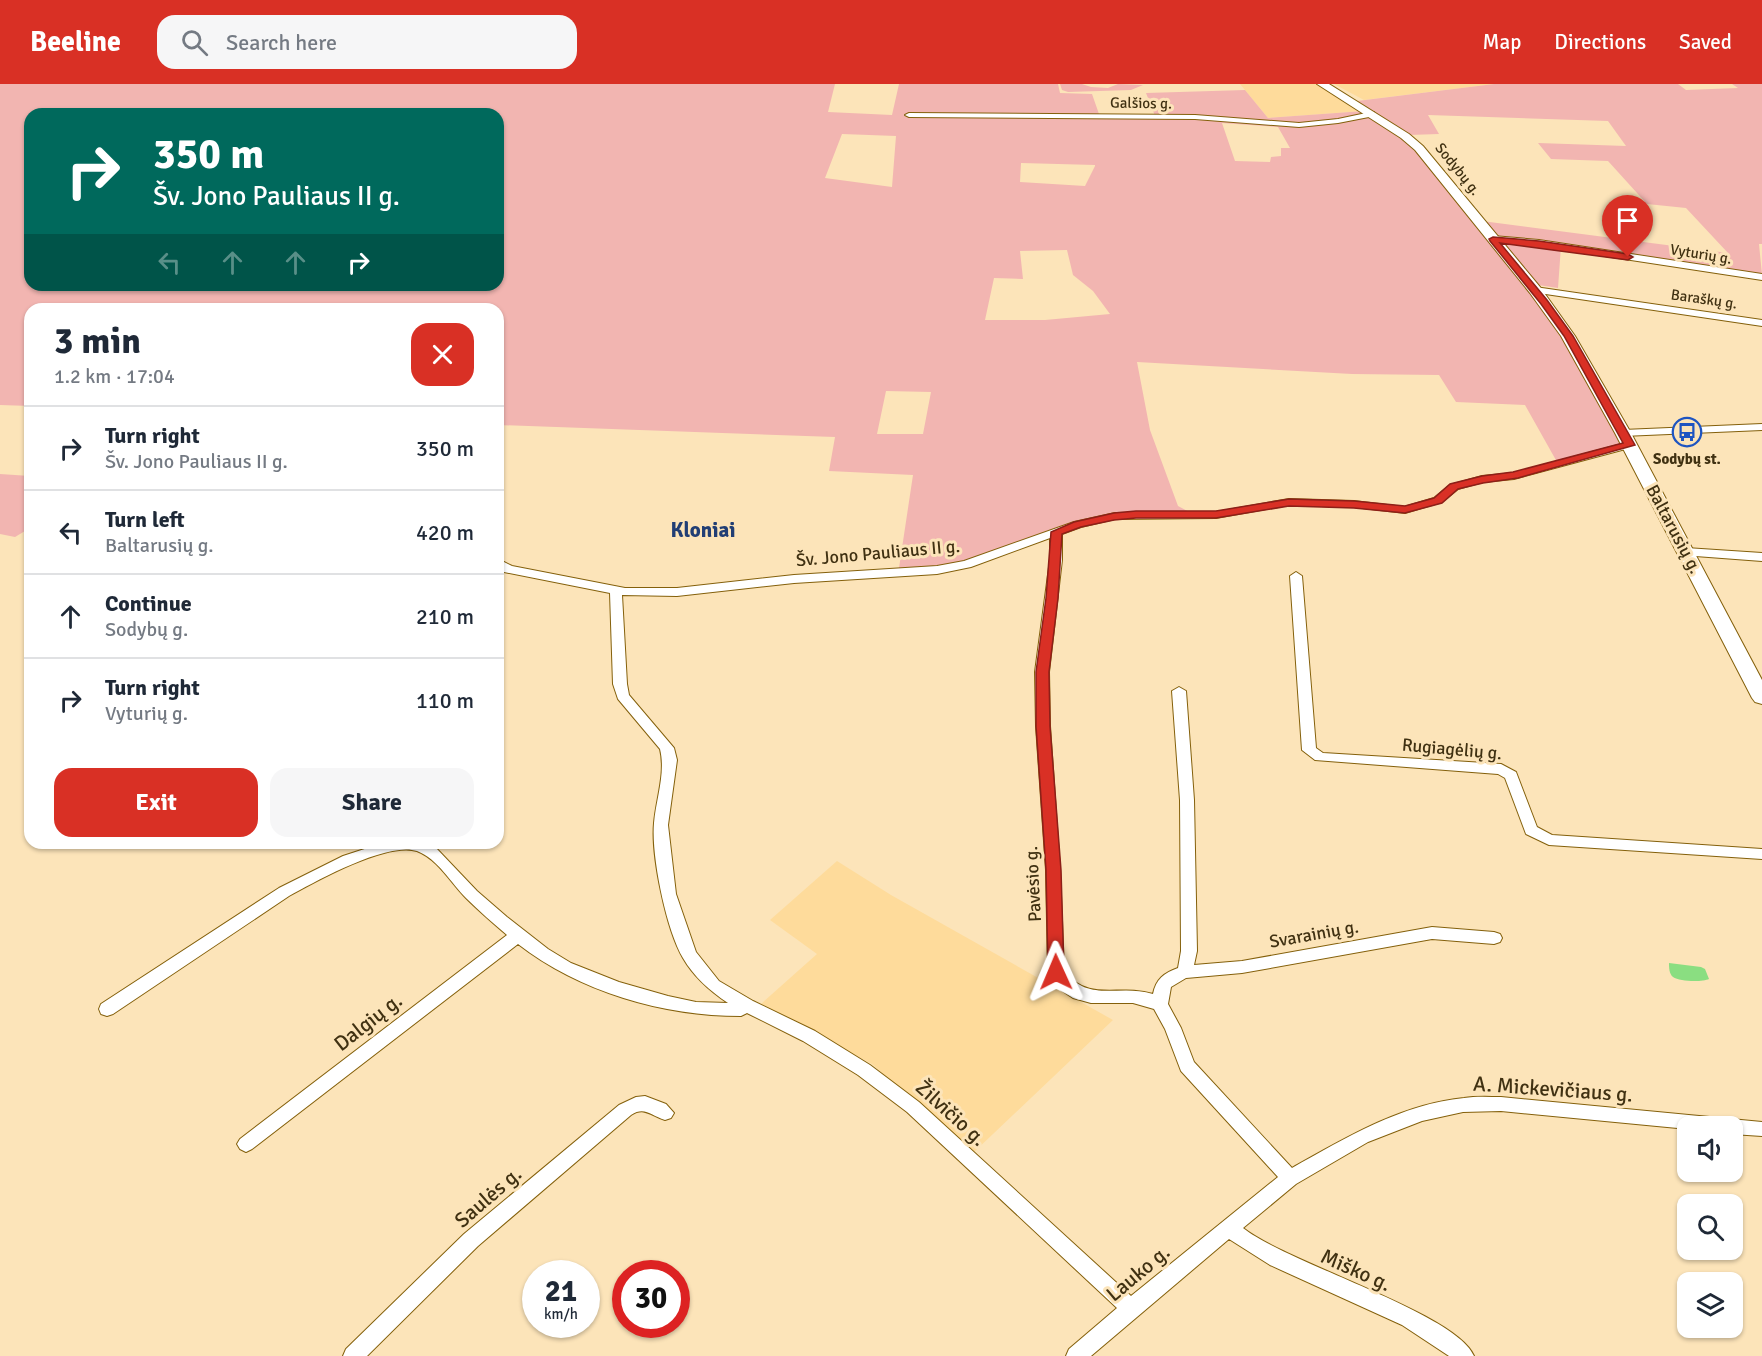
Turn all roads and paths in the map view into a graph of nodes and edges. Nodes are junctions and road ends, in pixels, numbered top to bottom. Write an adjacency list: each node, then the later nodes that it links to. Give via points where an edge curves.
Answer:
1 (1322, 84): 2 (main road, Sodybų g.)
2 (1371, 114): 3 (street, Galšios g., via 1299,125 1195,117); 4 (main road, Sodybų g., via 1419,148)
3 (909, 115)
4 (1493, 239): 5 (street, Vyturių g.); 6 (main road, Sodybų g.)
5 (1762, 277)
6 (1540, 296): 7 (street, Baraškų g.); 9 (main road, Baltarusių g., via 1568,336)
7 (1762, 322)
8 (1762, 426): 9 (street, Šv. Jono Pauliaus II g.)
9 (1626, 439): 10 (street, Šv. Jono Pauliaus II g., via 1514,476 1454,487 1438,500 1405,510 1289,502 1216,515 1114,516); 11 (main road, Baltarusių g.)
10 (1056, 532): 15 (street, Šv. Jono Pauliaus II g., via 967,564 937,570 744,583 677,592); 25 (street, Pavėsio g., via 1042,672 1056,972 1063,985 1080,994 1104,999 1143,998)
11 (1686, 552): 12 (street); 16 (main road, Baltarusių g.)
12 (1762, 557)
13 (504, 566): 15 (street, Šv. Jono Pauliaus II g.)
14 (1296, 576): 21 (street, Rugiagėlių g., via 1309,750 1313,754 1501,769 1511,775 1532,830 1549,840)
15 (616, 591): 26 (street, Žilvičio g., via 623,696 667,748 670,760 661,825 668,894 689,956 712,985)
16 (1757, 680): 18 (main road, Baltarusių g.)
17 (1179, 691): 24 (street, via 1187,811 1189,951)
18 (1762, 698)
19 (383, 849): 27 (street, via 342,862 284,892)
20 (424, 849): 22 (street)
21 (1762, 854)
22 (518, 935): 26 (street, via 572,971 683,1006); 30 (street, Dalgių g.)
23 (1494, 938): 24 (street, Svarainių g., via 1432,933 1242,967)
24 (1185, 972): 25 (street, via 1165,983)
25 (1160, 1004): 31 (street, via 1187,1066)
26 (747, 1006): 33 (street, Žilvičio g., via 809,1036 913,1107)
27 (107, 1009)
28 (665, 1113): 34 (street, Saulės g., via 649,1102 634,1103 625,1110 471,1240)
29 (1762, 1129): 31 (street, A. Mickevičiaus g., via 1553,1108 1463,1105 1421,1114 1362,1137)
30 (246, 1144)
31 (1290, 1178): 32 (street, A. Mickevičiaus g.)
32 (1229, 1227): 33 (street, Lauko g.); 36 (street, Miško g., via 1261,1252 1426,1328)
33 (1131, 1308): 35 (street, Lauko g.)
34 (353, 1356)
35 (1077, 1356)
36 (1464, 1356)

